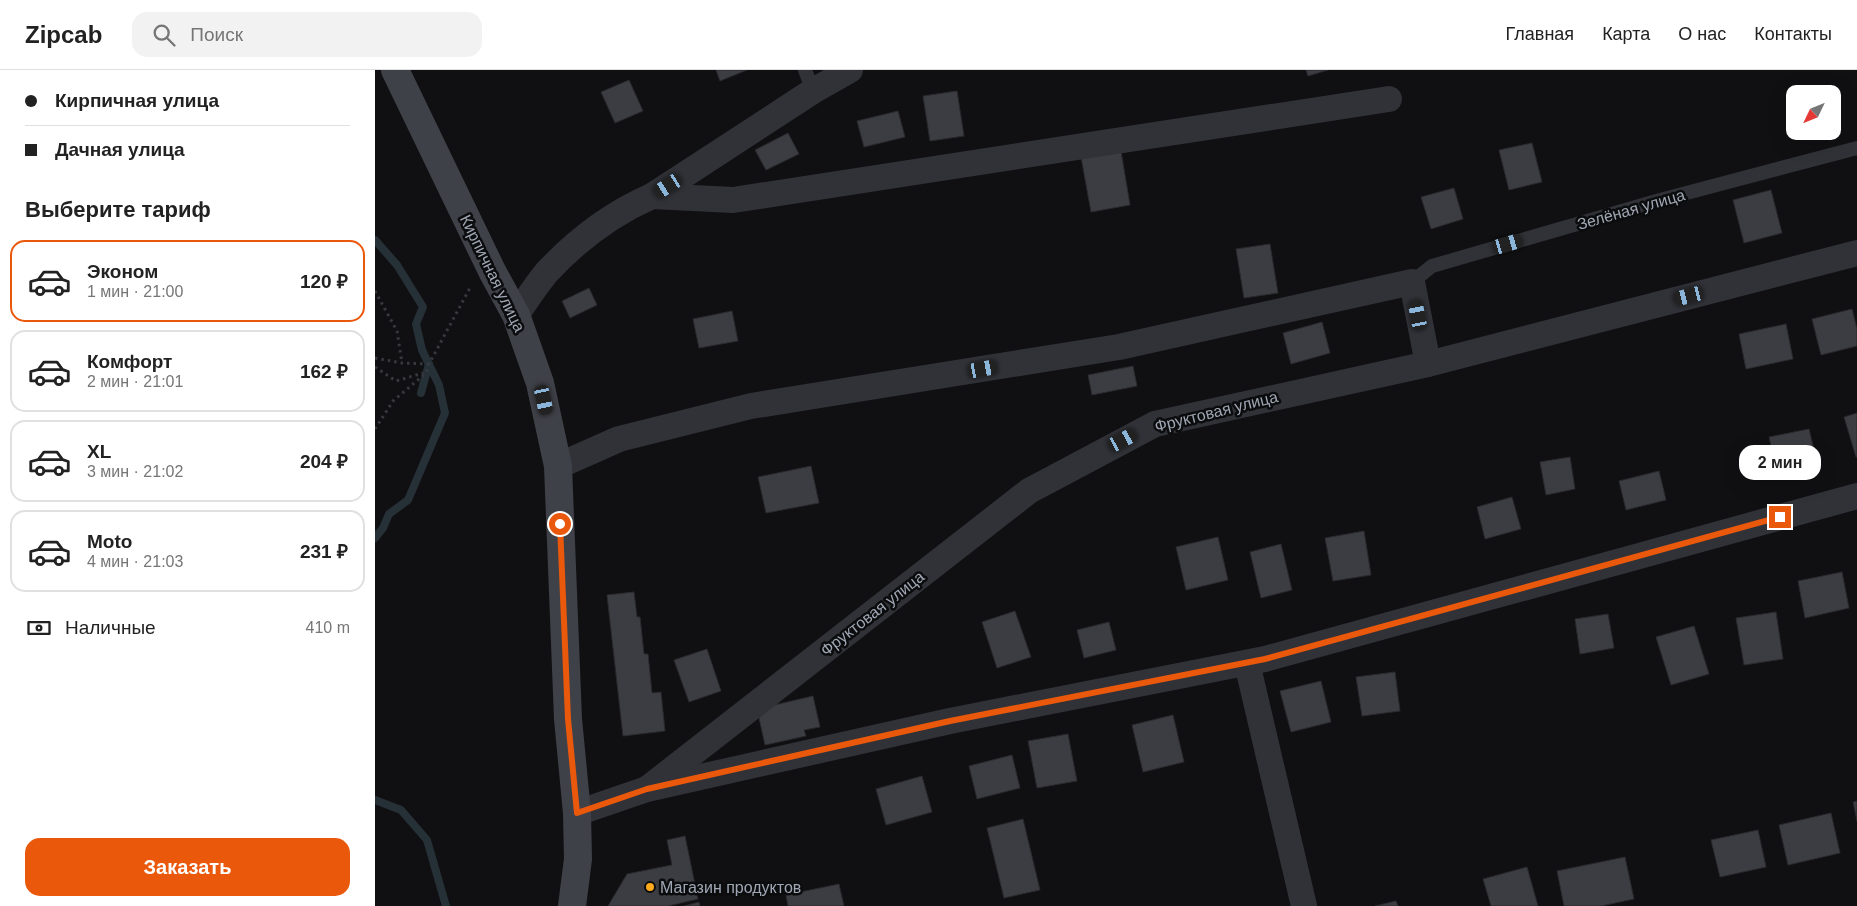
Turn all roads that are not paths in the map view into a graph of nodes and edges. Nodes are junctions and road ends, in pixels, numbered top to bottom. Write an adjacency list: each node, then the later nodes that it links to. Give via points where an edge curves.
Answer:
1 (395, 70): 9 (main road, Кирпичная улица)
2 (850, 70): 3 (street)
3 (809, 81): 6 (street)
4 (1389, 99): 6 (street, via 733,200)
5 (1857, 148): 8 (lane, Зелёная улица, via 1660,200 1432,266)
6 (652, 196): 9 (street, via 633,204 591,232 547,272)
7 (1857, 253): 10 (street, Фруктовая улица)
8 (1412, 282): 10 (street); 11 (street, via 1119,347 751,406 619,439)
9 (515, 315): 11 (main road, Кирпичная улица, via 540,383)
10 (1428, 364): 14 (street, Фруктовая улица, via 1155,424 1029,491)
11 (558, 466): 15 (main road, Кирпичная улица, via 568,719)
12 (1857, 496): 13 (street)
13 (1247, 663): 14 (street, via 950,721); 17 (street)
14 (647, 789): 15 (street)
15 (577, 813): 16 (main road, Кирпичная улица, via 578,859)
16 (572, 906)
17 (1304, 906)

